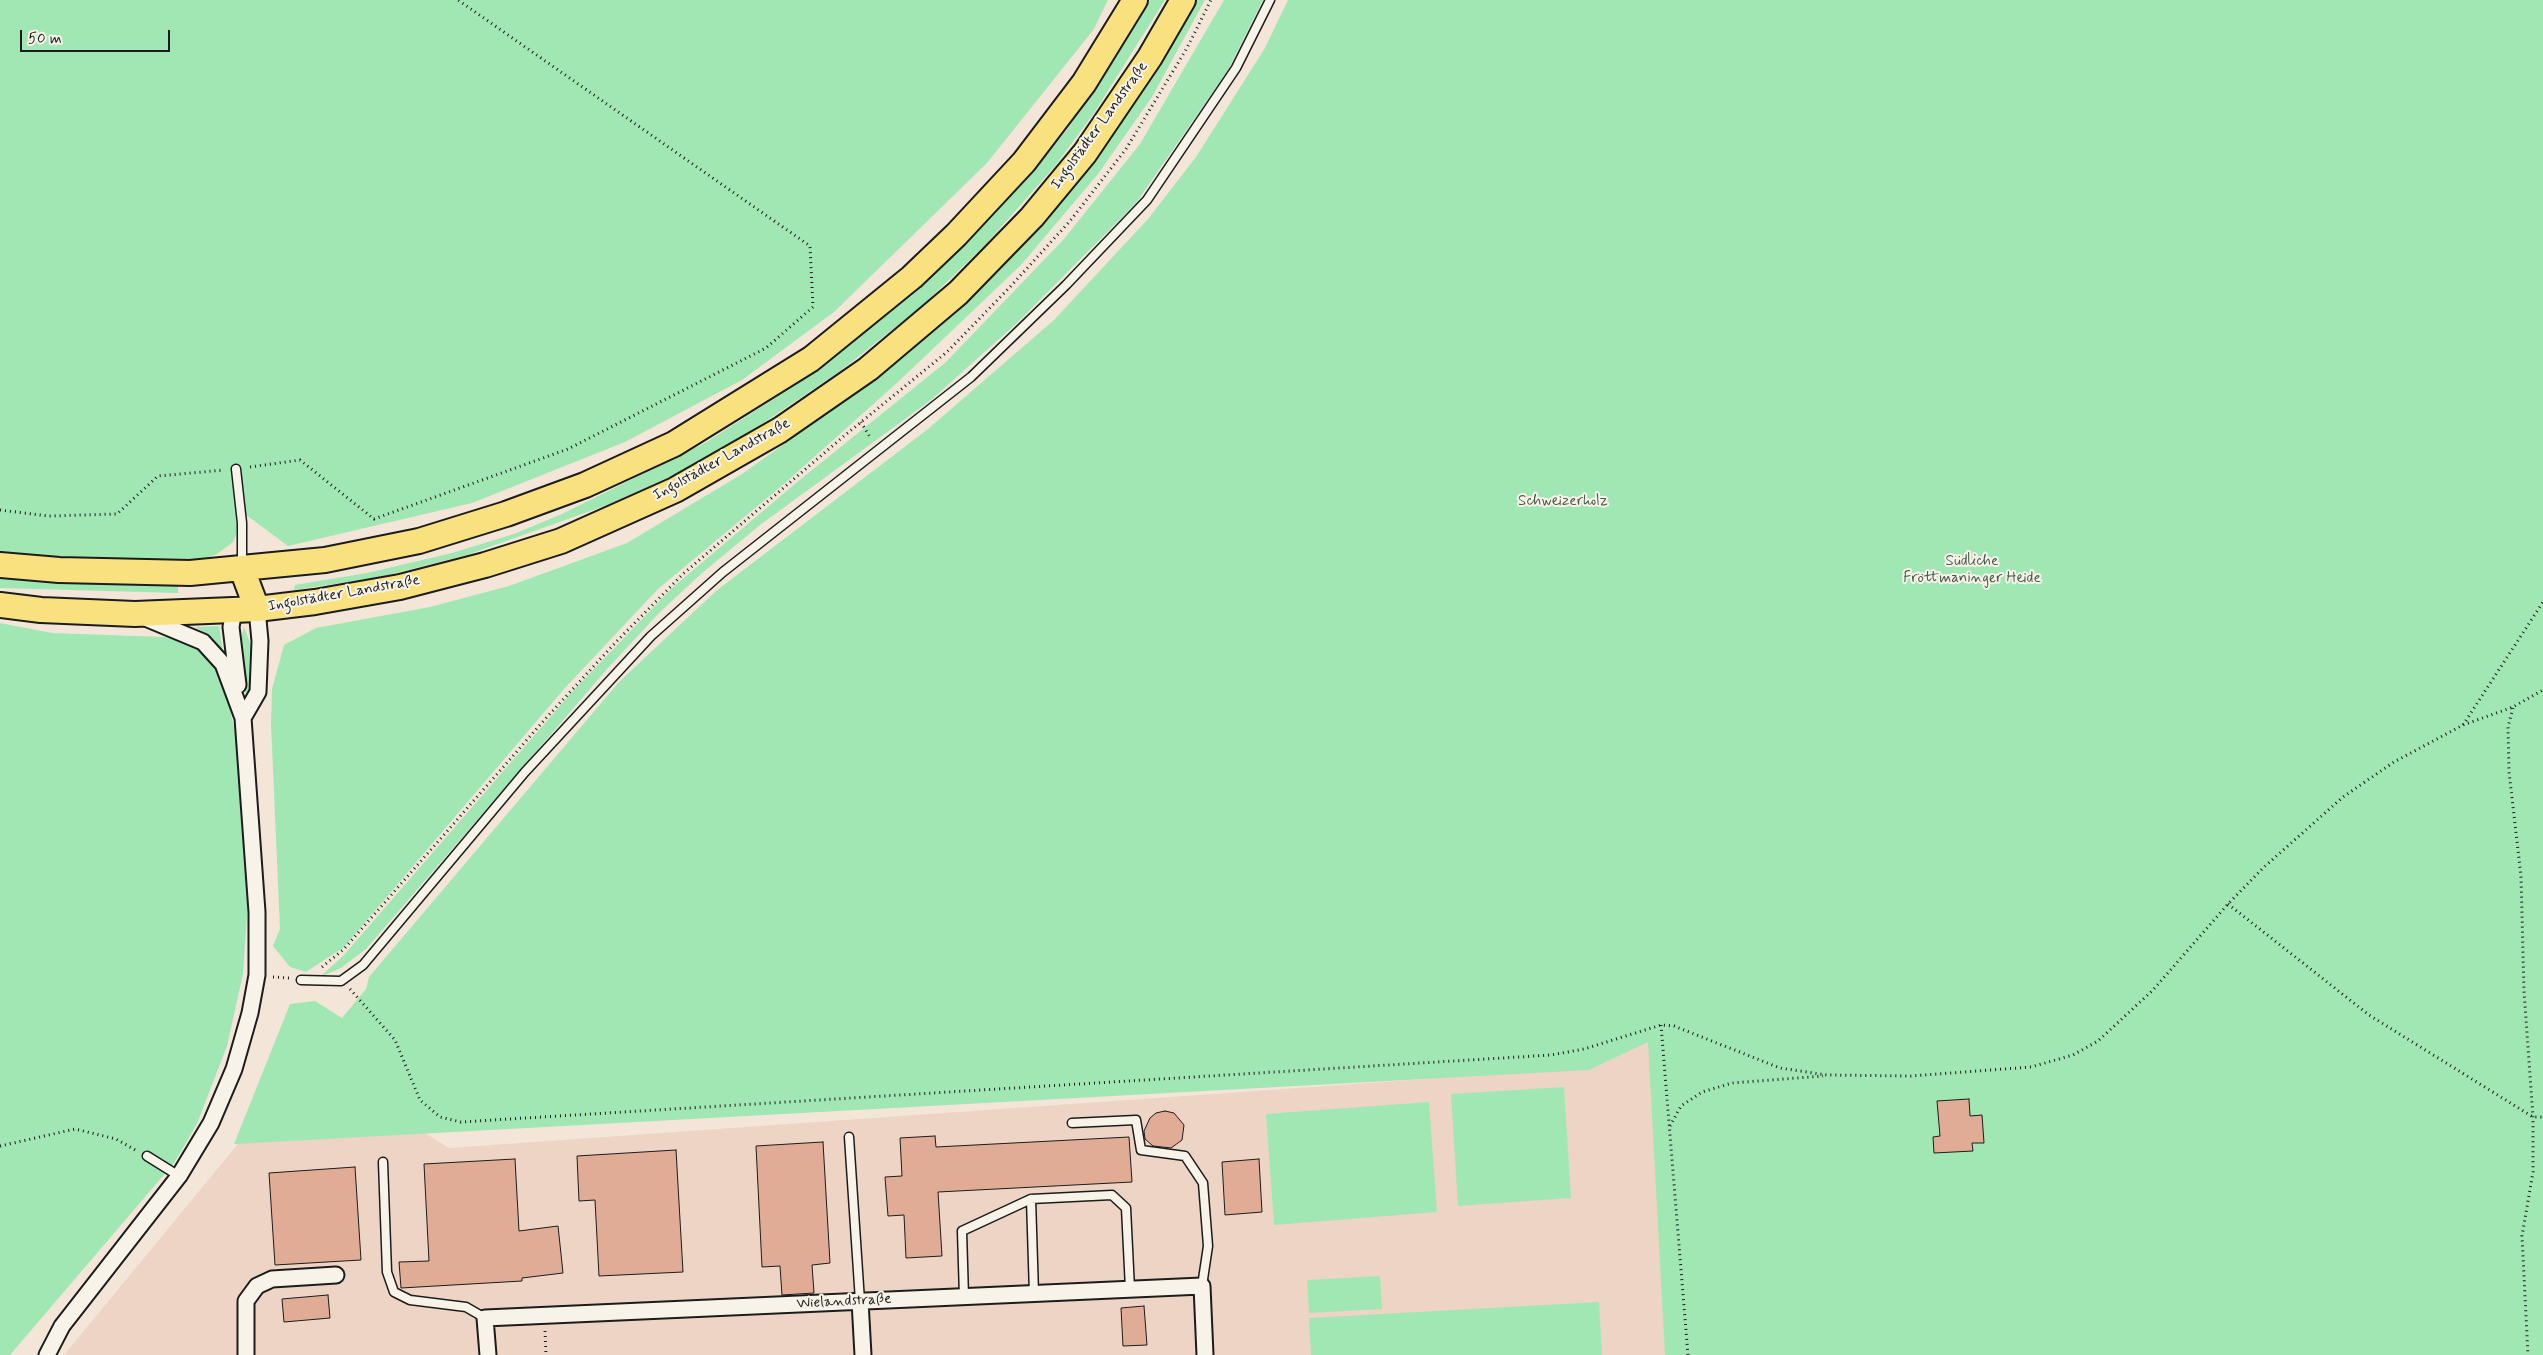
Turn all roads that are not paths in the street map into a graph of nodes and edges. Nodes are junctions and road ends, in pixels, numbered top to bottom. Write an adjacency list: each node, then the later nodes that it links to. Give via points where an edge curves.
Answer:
1 (1135, 0): 6 (main road, via 1078,91 1024,162 956,235 857,324 767,388 674,444 585,485 506,514 419,541 325,560)
2 (1183, 0): 8 (main road, Ingolstädter Landstraße, via 1150,57 1085,153 1032,217 958,293 868,369 780,430 675,490 561,540 485,565 400,587)
3 (1270, 0): 12 (lane, via 1236,68 1148,200 1066,285 971,377 723,572 651,636 525,772 363,965 341,981)
4 (236, 469): 6 (lane, via 242,523)
5 (0, 565): 6 (main road, via 138,573)
6 (242, 569): 8 (main road); 9 (main road)
7 (0, 605): 10 (main road, Ingolstädter Landstraße)
8 (257, 609): 9 (main road, Ingolstädter Landstraße); 11 (street, via 260,641 258,692)
9 (234, 610): 10 (main road, Ingolstädter Landstraße); 11 (street, via 231,627)
10 (135, 614): 11 (street, via 203,642 223,664)
11 (244, 718): 17 (street, via 257,903 257,975 234,1068 211,1123)
12 (301, 980)
13 (1072, 1123): 20 (lane, via 1136,1120 1141,1150 1185,1156 1203,1184 1208,1246)
14 (849, 1137): 24 (lane)
15 (147, 1156): 17 (lane)
16 (383, 1162): 25 (lane, via 387,1272 394,1292 410,1300 466,1307)
17 (180, 1176): 26 (street, via 62,1326)
18 (1031, 1199): 21 (lane, via 1112,1194 1126,1208); 22 (lane); 23 (lane, via 962,1231)
19 (336, 1275): 27 (street, via 272,1279 258,1286 246,1301)
20 (1202, 1286): 21 (street, Wielandstraße); 30 (street)
21 (1130, 1289): 22 (street, Wielandstraße)
22 (1034, 1294): 23 (street, Wielandstraße)
23 (964, 1297): 24 (street, Wielandstraße)
24 (860, 1301): 25 (street, Wielandstraße); 29 (street)
25 (485, 1318): 28 (street)
26 (47, 1355)
27 (246, 1355)
28 (488, 1355)
29 (863, 1355)
30 (1206, 1355)

